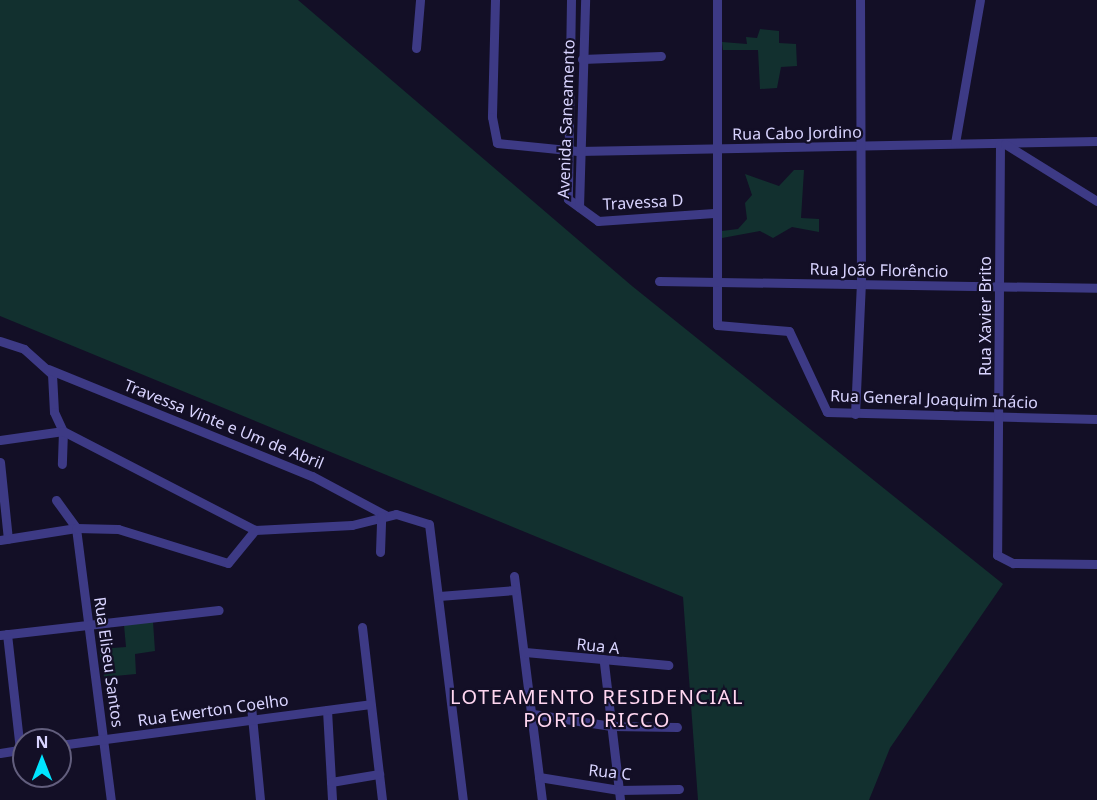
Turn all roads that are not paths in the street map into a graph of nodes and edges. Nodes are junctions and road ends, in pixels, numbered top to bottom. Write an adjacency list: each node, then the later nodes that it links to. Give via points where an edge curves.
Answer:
1 (420, 0): 8 (street)
2 (495, 0): 16 (street, Rua Cabo Jordino, via 492,117 497,143)
3 (571, 0): 16 (street, Avenida Saneamento)
4 (585, 0): 10 (street, Avenida Saneamento)
5 (717, 0): 15 (street)
6 (860, 0): 14 (street)
7 (980, 0): 12 (street)
8 (416, 48)
9 (661, 56): 10 (street)
10 (582, 59): 17 (street, Avenida Saneamento)
11 (1097, 141): 13 (street, Rua Cabo Jordino)
12 (955, 143): 13 (street, Rua Cabo Jordino); 14 (street, Rua Cabo Jordino)
13 (1003, 144): 18 (street); 24 (street, Rua Xavier Brito)
14 (861, 147): 15 (street, Rua Cabo Jordino); 23 (street)
15 (713, 149): 17 (street, Rua Cabo Jordino); 20 (street)
16 (566, 150): 17 (street, Rua Cabo Jordino); 19 (street, Avenida Saneamento, via 567,195)
17 (578, 151): 19 (street, Avenida Saneamento)
18 (1097, 201)
19 (579, 207): 20 (street, Travessa D, via 601,221)
20 (714, 213): 22 (street)
21 (660, 281): 22 (street, Rua João Florêncio)
22 (713, 282): 23 (street, Rua João Florêncio); 28 (street, Rua General Joaquim Inácio, via 717,325 786,329 801,352 822,410)
23 (861, 284): 24 (street, Rua João Florêncio); 28 (street)
24 (1000, 286): 25 (street, Rua João Florêncio); 29 (street, Rua Xavier Brito)
25 (1097, 288)
26 (0, 341): 27 (street, Travessa Vinte e Um de Abril, via 24,349)
27 (48, 369): 31 (street, via 54,378 54,412); 36 (street, Travessa Vinte e Um de Abril, via 312,476)
28 (855, 414): 29 (street, Rua General Joaquim Inácio)
29 (999, 418): 30 (street, Rua General Joaquim Inácio); 41 (street, Rua Xavier Brito, via 998,559)
30 (1097, 419)
31 (63, 431): 32 (street); 34 (street); 38 (street, via 212,502)
32 (0, 440)
33 (0, 462): 39 (street)
34 (62, 464)
35 (57, 500): 37 (street)
36 (383, 515): 38 (street, via 352,525); 40 (street); 44 (street, via 418,518 430,528)
37 (76, 528): 38 (street, via 129,532 228,563); 39 (street); 46 (street, Rua Eliseu Santos)
38 (255, 530)
39 (4, 539)
40 (380, 552)
41 (1097, 564)
42 (514, 576): 43 (street)
43 (515, 590): 44 (street); 49 (street)
44 (439, 596): 71 (street)
45 (219, 610): 46 (street)
46 (88, 623): 48 (street); 60 (street, Rua Eliseu Santos)
47 (362, 627): 52 (street)
48 (4, 635): 59 (street)
49 (525, 652): 50 (street, Rua A); 55 (street)
50 (604, 663): 51 (street, Rua A); 57 (street)
51 (668, 665)
52 (370, 704): 54 (street, Rua Ewerton Coelho); 62 (street)
53 (250, 706): 56 (street)
54 (327, 710): 56 (street, Rua Ewerton Coelho); 64 (street)
55 (533, 714): 57 (street); 63 (street)
56 (252, 720): 60 (street, Rua Ewerton Coelho); 68 (street)
57 (611, 726): 58 (street); 66 (street)
58 (677, 727)
59 (19, 728)
60 (104, 740): 61 (street, Rua Ewerton Coelho); 67 (street, Rua Eliseu Santos)
61 (72, 744)
62 (379, 774): 64 (street); 70 (street)
63 (539, 777): 66 (street, Rua C); 72 (street)
64 (330, 782): 69 (street)
65 (679, 789): 66 (street, Rua C)
66 (620, 795)
67 (111, 800)
68 (260, 800)
69 (332, 800)
70 (382, 800)
71 (463, 800)
72 (542, 800)

